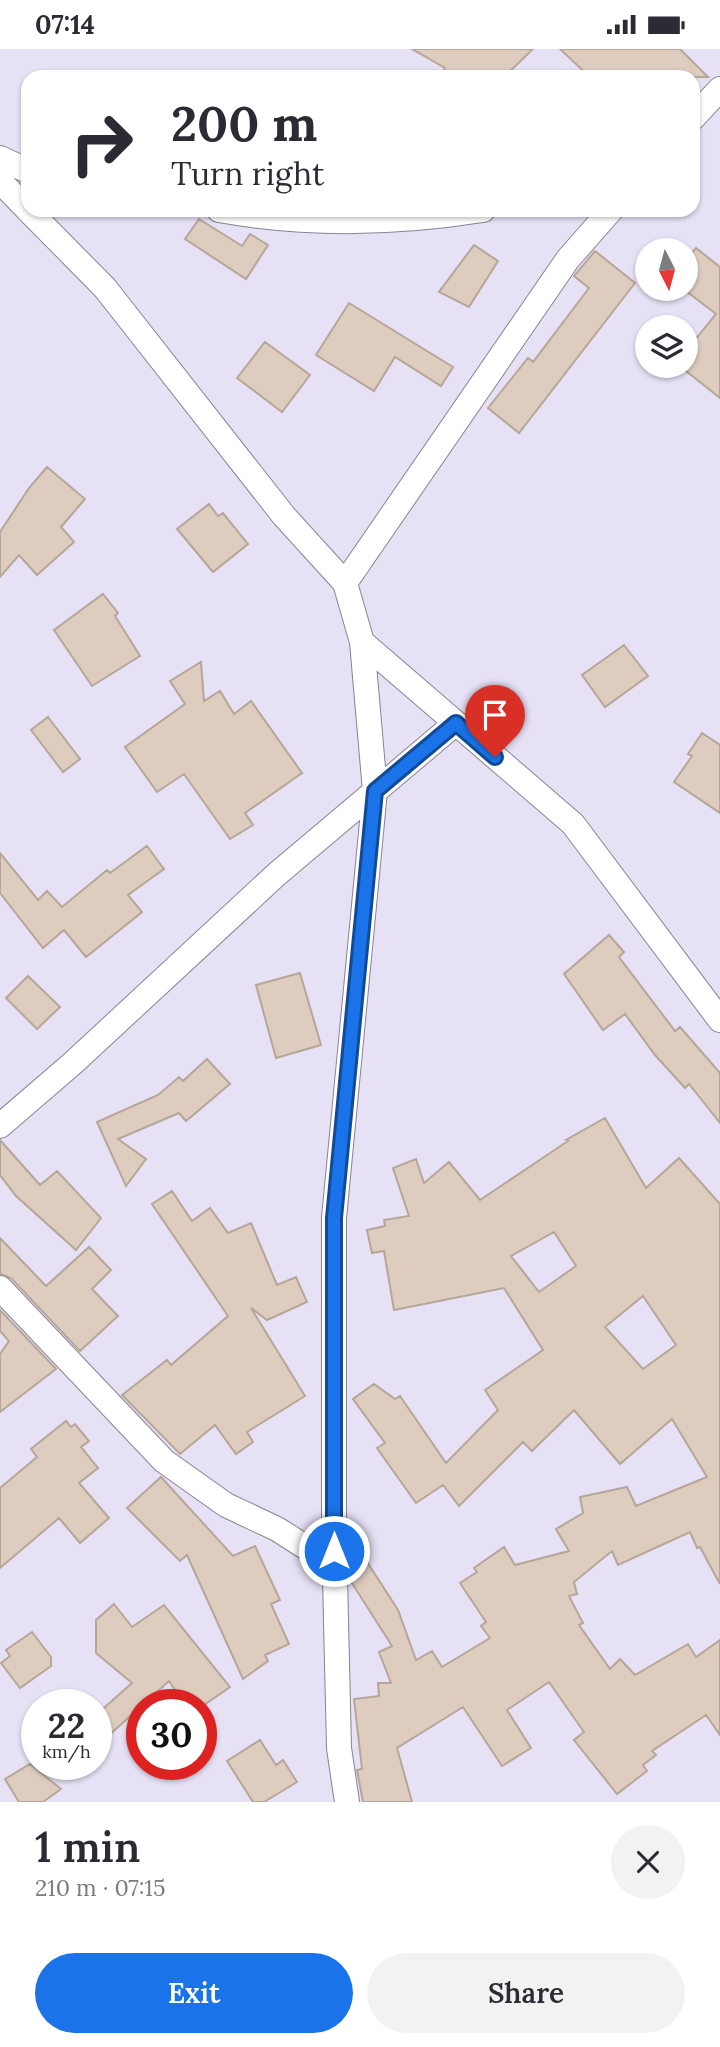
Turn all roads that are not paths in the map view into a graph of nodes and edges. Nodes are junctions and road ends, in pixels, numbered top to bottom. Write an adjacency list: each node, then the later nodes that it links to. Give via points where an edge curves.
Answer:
1 (720, 89): 2 (street)
2 (700, 110)
3 (0, 158): 4 (street)
4 (21, 168)
5 (0, 181): 6 (street)
6 (21, 203)
7 (35, 217): 11 (street, via 105,288 284,516)
8 (256, 217): 9 (street, via 326,222)
9 (438, 217)
10 (605, 217): 11 (street, via 568,259)
11 (345, 583): 12 (street)
12 (362, 642): 13 (street); 14 (street)
13 (456, 723): 14 (street); 15 (street, via 573,824)
14 (375, 791): 16 (street); 18 (street, via 334,1218)
15 (720, 1020)
16 (0, 1126)
17 (0, 1287): 18 (street, via 164,1461 226,1505 277,1529)
18 (334, 1566): 19 (street, via 339,1748)
19 (347, 1802)

